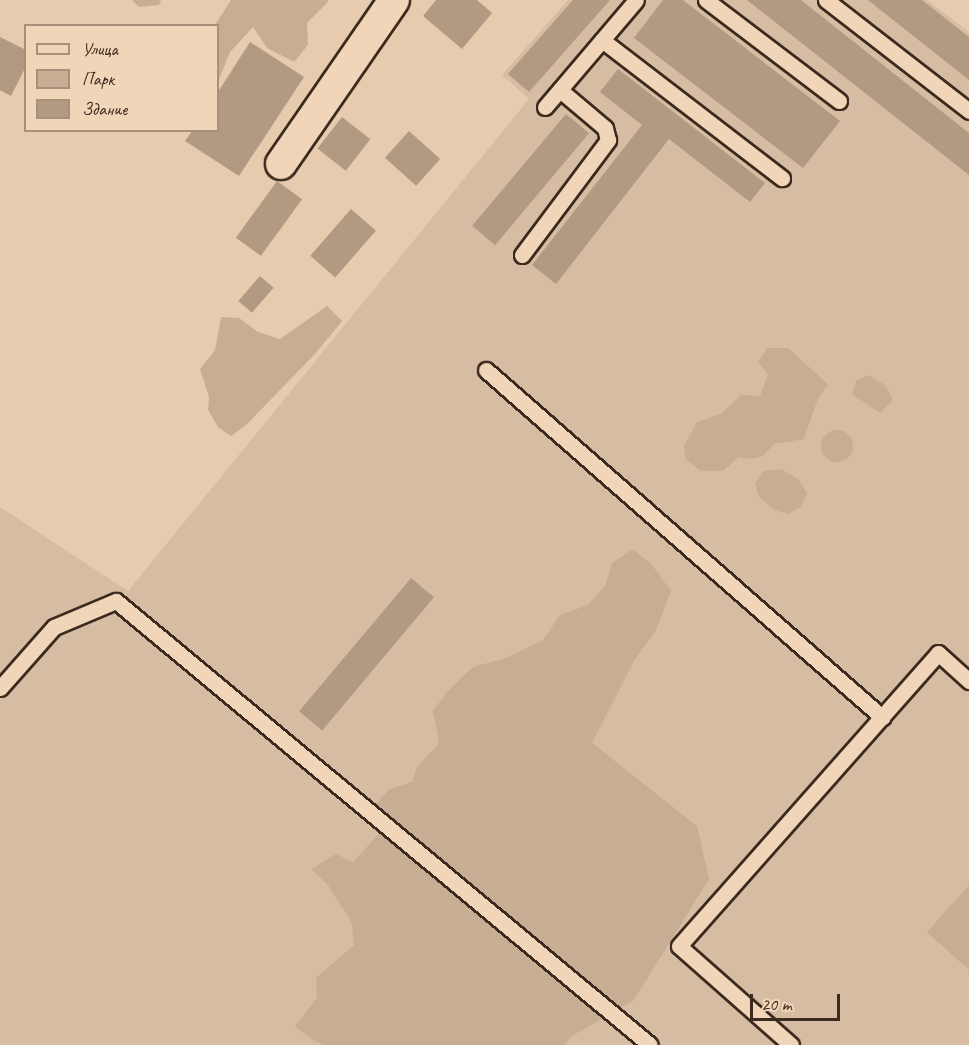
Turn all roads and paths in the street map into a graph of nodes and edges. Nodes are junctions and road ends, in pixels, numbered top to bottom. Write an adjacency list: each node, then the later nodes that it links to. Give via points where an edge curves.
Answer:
1 (394, 0): 10 (street)
2 (636, 0): 5 (lane)
3 (706, 0): 7 (lane)
4 (826, 0): 9 (lane)
5 (602, 39): 6 (lane); 11 (lane)
6 (560, 90): 8 (lane); 12 (lane, via 605,128 608,140)
7 (839, 101)
8 (545, 107)
9 (969, 111)
10 (281, 164)
11 (782, 178)
12 (522, 255)
13 (486, 370): 16 (lane)
14 (969, 681): 16 (lane, via 938,653)
15 (0, 688): 17 (lane, via 54,627 116,601)
16 (882, 717): 18 (lane, via 679,946)
17 (650, 1045)
18 (791, 1045)

